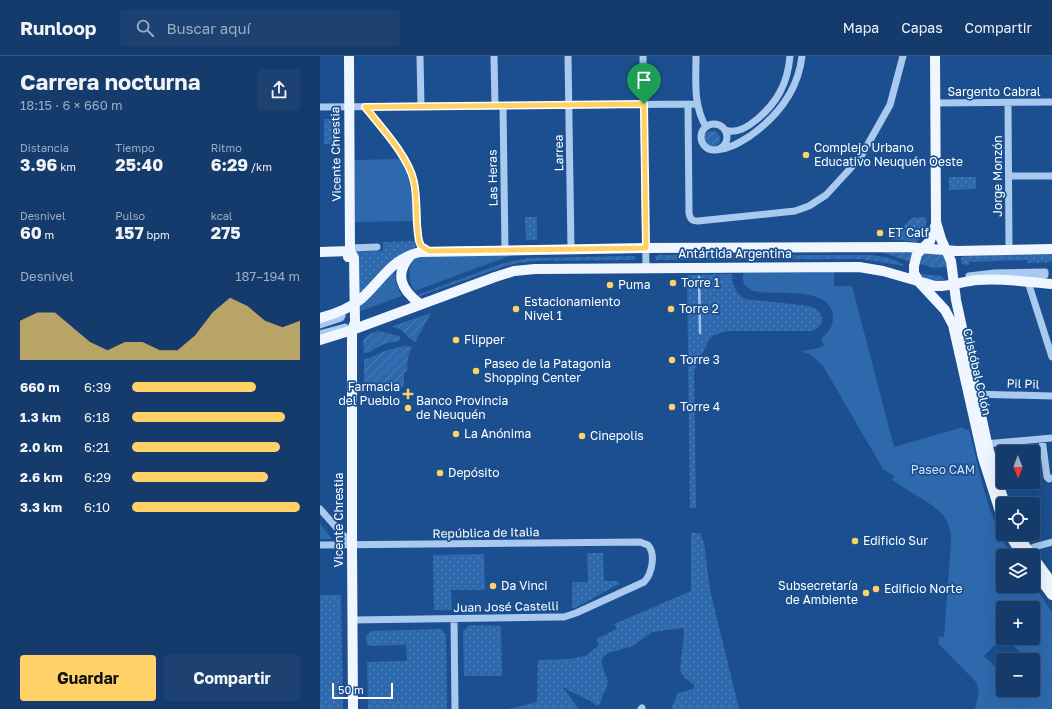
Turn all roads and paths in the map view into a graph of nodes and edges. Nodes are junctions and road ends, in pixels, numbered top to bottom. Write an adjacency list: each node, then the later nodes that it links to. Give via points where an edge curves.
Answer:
1 (349, 56): 24 (main road, Vicente Chrestia)
2 (420, 56): 20 (street)
3 (494, 56): 21 (street)
4 (568, 56): 19 (street, Larrea)
5 (643, 56): 16 (street)
6 (696, 56): 18 (street)
7 (790, 56): 11 (street)
8 (802, 56): 12 (street, via 798,77)
9 (903, 56): 17 (street, via 890,105 860,158 821,199 795,211 698,221 691,219)
10 (935, 56): 14 (main road, Cristóbal Colón)
11 (780, 92): 12 (street); 27 (street, via 767,109 750,124 734,132)
12 (788, 98): 28 (street, via 775,115 758,130 734,146)
13 (1052, 102): 15 (street, Sargento Cabral)
14 (936, 103): 15 (street, Sargento Cabral); 31 (main road, Cristóbal Colón)
15 (1008, 103): 29 (street, Jorge Monzón)
16 (644, 104): 17 (street); 19 (street); 33 (street)
17 (688, 104): 18 (street)
18 (697, 104): 26 (street)
19 (569, 105): 22 (street); 35 (street, Larrea)
20 (421, 106): 21 (street); 25 (street)
21 (495, 106): 22 (street)
22 (503, 106): 38 (street, Las Heras)
23 (320, 107): 24 (street)
24 (349, 107): 25 (street); 37 (main road, Vicente Chrestia)
25 (365, 107): 40 (street, via 410,169 415,188 419,241 421,246)
26 (706, 127): 27 (street, via 718,125); 28 (street, via 701,134 702,143 708,149)
27 (725, 130): 28 (street, via 726,143)
28 (716, 150)
29 (1009, 176): 30 (street); 39 (street, Jorge Monzón)
30 (1052, 176)
31 (936, 222): 34 (main road, Cristóbal Colón, via 931,239); 41 (main road, Cristóbal Colón)
32 (377, 247): 37 (street)
33 (646, 248): 34 (main road, Antártida Argentina); 35 (main road, Antártida Argentina); 44 (street)
34 (922, 248): 41 (main road, Antártida Argentina); 46 (main road, Cristóbal Colón, via 917,254 914,266 914,274)
35 (571, 249): 38 (main road, Antártida Argentina)
36 (1052, 249): 39 (main road, Antártida Argentina)
37 (350, 250): 42 (main road); 51 (main road, Vicente Chrestia, via 348,258)
38 (505, 250): 40 (main road, Antártida Argentina)
39 (1010, 250): 41 (main road, Antártida Argentina)
40 (429, 251): 43 (main road, Antártida Argentina)
41 (947, 251): 49 (main road, Cristóbal Colón)
42 (320, 252)
43 (412, 254): 50 (main road, via 403,266 401,276 406,292); 51 (main road, via 392,266)
44 (646, 268): 46 (main road, Antártida Argentina, via 863,268); 50 (main road, Antártida Argentina, via 540,268 519,271)
45 (1045, 275): 45 (street, via 1045,272 1038,272 969,276)
46 (919, 282): 49 (main road, Antártida Argentina); 58 (main road, Cristóbal Colón, via 945,310 953,325)
47 (1028, 282): 48 (main road); 49 (main road, via 969,280); 57 (street)
48 (1052, 284)
49 (955, 288): 58 (main road, Cristóbal Colón)
50 (420, 304): 54 (main road, Antártida Argentina)
51 (352, 306): 52 (main road); 54 (main road, Vicente Chrestia, via 349,324)
52 (320, 320): 53 (street, via 342,316)
53 (320, 324)
54 (352, 330): 56 (main road, Antártida Argentina); 70 (main road, Vicente Chrestia)
55 (320, 334): 56 (street, via 346,328 345,331)
56 (320, 339)
57 (1052, 357)
58 (973, 394): 59 (street, Pil Pil); 62 (main road, Cristóbal Colón)
59 (1052, 396)
60 (1052, 438): 61 (street)
61 (1042, 439): 62 (street); 63 (street, via 1047,477)
62 (984, 444): 64 (main road, Cristóbal Colón); 65 (main road, Cristóbal Colón, via 986,469)
63 (1052, 478)
64 (1003, 497)
65 (996, 500)
66 (320, 509): 70 (street)
67 (1016, 541): 71 (main road)
68 (1052, 542): 72 (street)
69 (320, 545): 70 (street, República de Italia)
70 (352, 545): 74 (street, República de Italia, via 640,542 648,545 652,554); 79 (main road, Vicente Chrestia)
71 (1023, 549)
72 (1038, 549)
73 (1040, 568): 76 (main road)
74 (649, 576): 78 (street, Juan José Castelli, via 644,582 564,617)
75 (1040, 579): 77 (main road)
76 (1052, 583)
77 (1052, 595)
78 (454, 619): 79 (street, Juan José Castelli); 81 (street)
79 (353, 620): 80 (main road, Vicente Chrestia)
80 (353, 709)
81 (454, 709)

